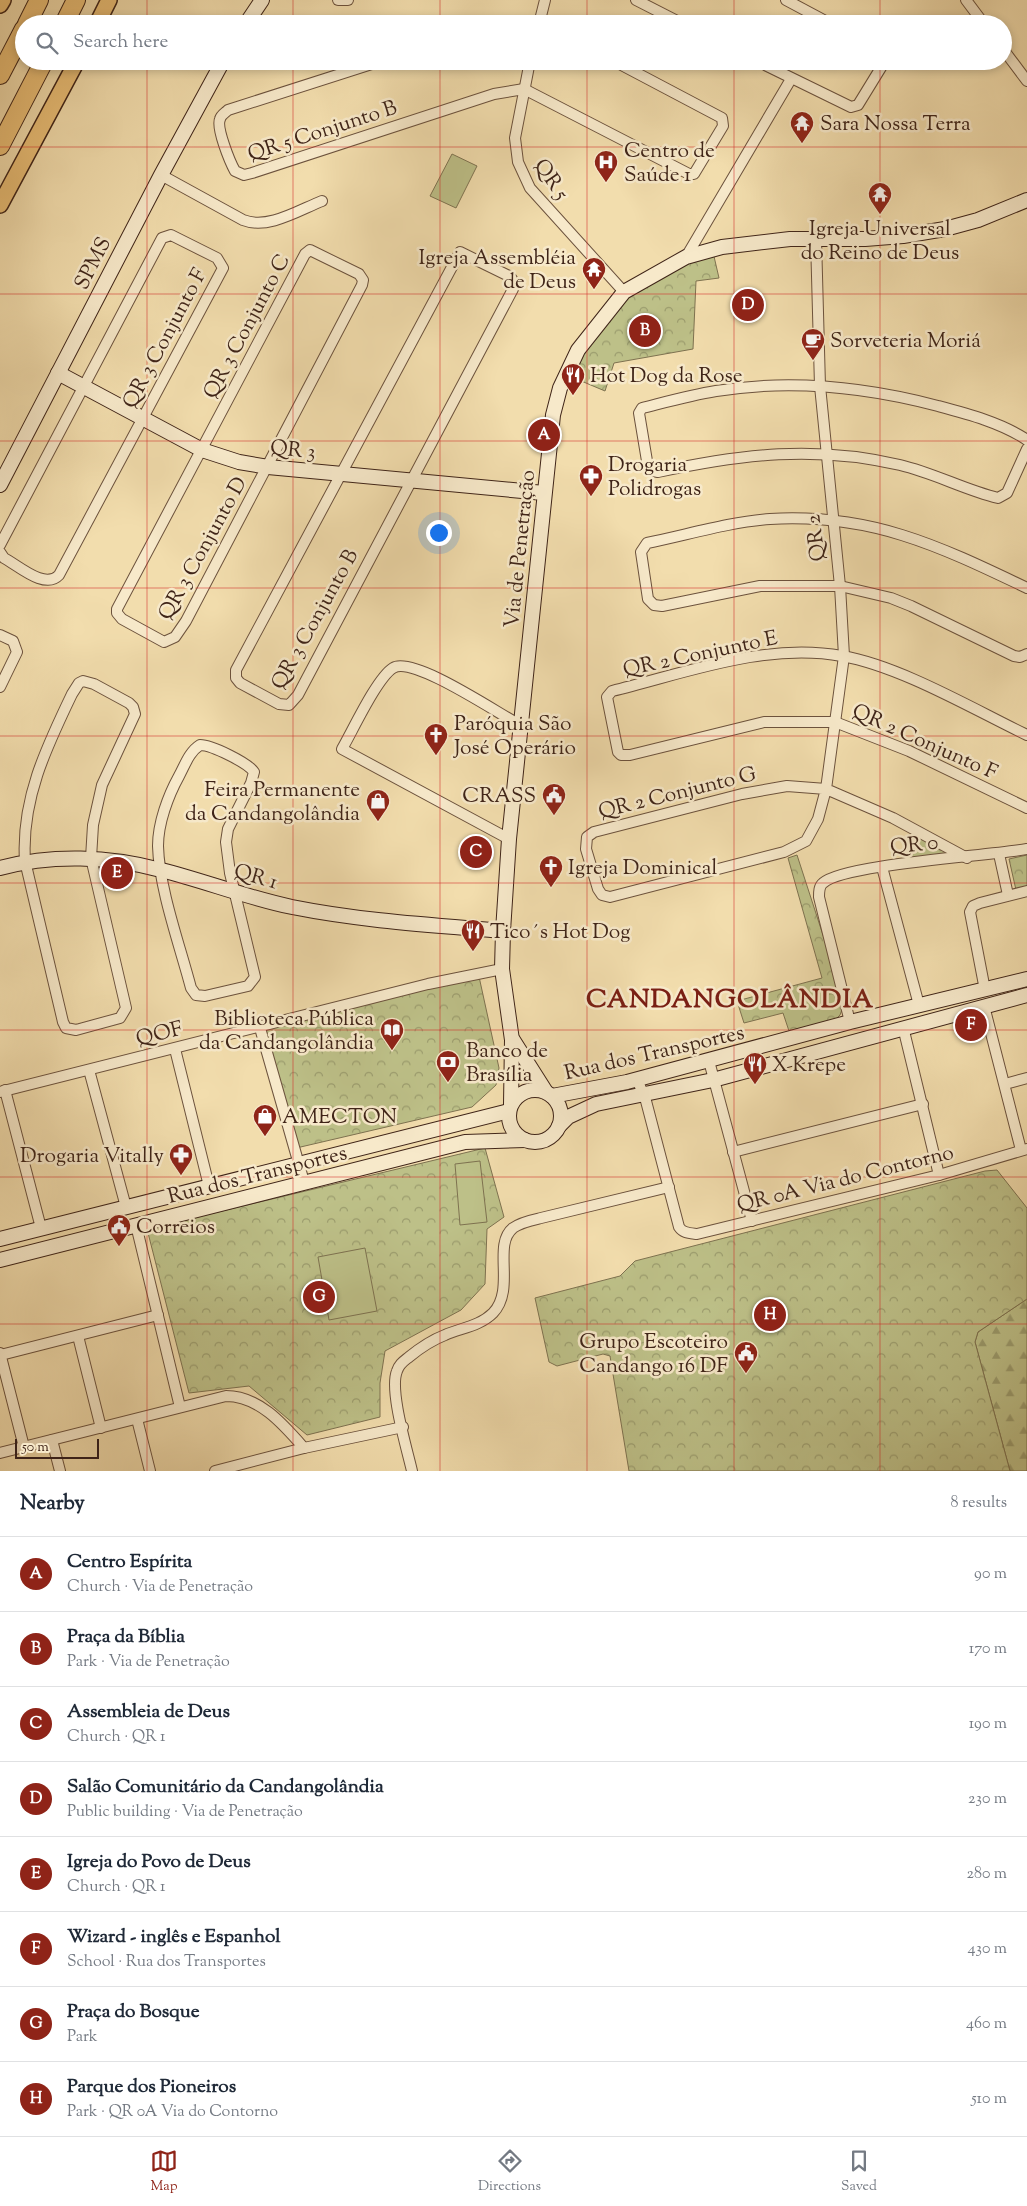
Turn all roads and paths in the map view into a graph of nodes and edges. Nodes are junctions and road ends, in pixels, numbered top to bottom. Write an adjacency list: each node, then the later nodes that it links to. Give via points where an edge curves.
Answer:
1 (3, 0): 12 (main road)
2 (39, 0): 13 (highway)
3 (76, 0): 14 (highway)
4 (109, 0): 15 (main road)
5 (262, 0): 16 (street)
6 (338, 0): 7 (street)
7 (348, 0)
8 (545, 0): 17 (street)
9 (636, 0): 18 (street)
10 (786, 0): 19 (street)
11 (966, 0): 20 (street)
12 (0, 6)
13 (31, 15)
14 (68, 15)
15 (102, 15)
16 (252, 15)
17 (542, 15)
18 (665, 15)
19 (815, 15)
20 (977, 15)
21 (15, 35): 23 (highway)
22 (15, 46): 33 (highway)
23 (0, 50)
24 (1012, 61): 35 (street)
25 (39, 70): 37 (highway)
26 (72, 70): 41 (main road)
27 (218, 70): 38 (street, SPMS)
28 (353, 70): 36 (street, QR 5 Conjunto B, via 223,114 219,128 235,171 244,175 252,173 494,94)
29 (528, 70): 36 (street, QR 5)
30 (631, 70): 36 (street, via 722,118 723,126 694,174)
31 (774, 70): 34 (street)
32 (879, 70): 34 (street, via 854,107)
33 (0, 75)
34 (791, 79): 43 (street)
35 (1027, 81)
36 (524, 89): 44 (street, QR 5, via 515,138 522,174 542,202)
37 (0, 146)
38 (161, 175): 39 (street, via 256,224 270,222); 45 (street, SPMS)
39 (322, 201)
40 (1026, 204): 42 (street, Via de Penetração, via 928,232 865,239)
41 (0, 205)
42 (816, 239): 43 (street, Via de Penetração, via 722,247); 46 (street, QR 2)
43 (686, 257): 44 (street, Via de Penetração)
44 (624, 292): 57 (street, Via de Penetração, via 566,370 553,415)
45 (58, 373): 47 (street, QR 3); 56 (street, SPMS)
46 (820, 386): 49 (street, via 892,395 934,405 993,424); 52 (street, QR 2); 52 (street, via 717,390 642,408 638,418 648,467 653,471 754,454)
47 (85, 387): 48 (street, QR 3); 48 (street, QR 3 Conjunto F, via 164,236 171,235 217,258 222,268); 59 (street, QR 3 Conjunto F)
48 (142, 419): 50 (street, QR 3); 60 (street, QR 3 Conjunto F, via 54,580 41,580 4,558)
49 (1027, 440)
50 (202, 450): 53 (street, QR 3); 53 (street, QR 3 Conjunto D, via 117,609 122,619 164,642 172,640 186,621); 53 (street, QR 3 Conjunto C, via 305,254 314,250 359,274 362,285)
51 (1027, 450): 52 (street, via 1007,493 998,498 931,473)
52 (825, 453): 58 (street, QR 2)
53 (268, 467): 54 (street, QR 3)
54 (340, 473): 55 (street, QR 3); 55 (street, via 456,256 463,252 509,276 513,289); 55 (street, QR 3 Conjunto B, via 236,670 240,683 285,706 298,695)
55 (411, 481): 57 (street, QR 3)
56 (0, 485)
57 (544, 494): 68 (street, Via de Penetração)
58 (832, 519): 61 (street, QR 2); 61 (street, via 751,522 647,543 641,552 648,599 654,605 765,585); 62 (street, via 910,536)
59 (0, 545)
60 (0, 552)
61 (840, 586): 64 (street, via 898,601 1014,656); 65 (street, QR 2)
62 (1027, 588)
63 (0, 635): 66 (street, via 13,641 17,652)
64 (1027, 654)
65 (844, 656): 67 (street, QR 2); 67 (street, QR 2 Conjunto E, via 772,653 612,691 607,697 618,752 625,756 764,722); 69 (street, via 904,677)
66 (0, 687)
67 (835, 722): 70 (street, QR 2); 71 (street, QR 2 Conjunto F, via 910,750)
68 (522, 726): 73 (street, Via de Penetração); 73 (street, via 443,680 412,666 401,665 383,678 342,748)
69 (1027, 735)
70 (826, 789): 72 (street, QR 2); 72 (street, QR 2 Conjunto G, via 787,786 742,794 594,832 585,842 598,889 602,895 610,897 784,852 806,841); 77 (street, via 893,818)
71 (1027, 808)
72 (814, 829)
73 (509, 839): 85 (street, Via de Penetração)
74 (1027, 849): 75 (street, QR 0)
75 (999, 854): 77 (street, QR 0); 84 (street)
76 (91, 858): 78 (street, QR 1); 78 (street, via 126,1008 120,1018 76,1030 66,1028 63,1022); 78 (street, via 93,825 102,785 135,714 130,703 94,684 83,682 72,694 36,773 28,802); 81 (street, QR 1)
77 (967, 858): 79 (street, QR 0)
78 (25, 861): 80 (street, QR 1)
79 (882, 867): 90 (street); 93 (street, QR 0, via 835,876 820,886 819,897)
80 (0, 868)
81 (160, 869): 83 (street, QR 1); 83 (street, via 191,988 193,993 201,996 248,986 254,981 255,972); 83 (street, via 160,829 174,786 195,748 209,746 249,766 254,772 252,783 228,829 226,842)
82 (1027, 891): 84 (street)
83 (236, 892): 85 (street, QR 1, via 330,915)
84 (1008, 895): 88 (street, via 974,906 969,917)
85 (503, 931): 86 (street, Via de Penetração)
86 (502, 968): 95 (street, QOF); 97 (street, Via de Penetração)
87 (1027, 979): 88 (street, Rua dos Transportes)
88 (985, 990): 90 (street, Rua dos Transportes)
89 (1027, 995): 91 (street, Rua dos Transportes)
90 (919, 1005): 92 (street, Rua dos Transportes)
91 (984, 1006): 94 (street, Rua dos Transportes); 104 (street)
92 (880, 1014): 93 (street, Rua dos Transportes); 96 (street)
93 (850, 1022): 99 (street, Rua dos Transportes)
94 (903, 1027): 96 (street, Rua dos Transportes); 108 (street)
95 (260, 1028): 98 (street, QOF); 114 (street)
96 (885, 1032): 103 (street, Rua dos Transportes)
97 (512, 1040): 107 (street, Via de Penetração); 109 (street, Via de Penetração)
98 (175, 1049): 100 (street, QOF); 117 (street)
99 (709, 1062): 102 (street, Rua dos Transportes); 103 (street)
100 (88, 1070): 105 (street, QOF); 119 (street)
101 (1027, 1078): 104 (street)
102 (637, 1079): 106 (street); 107 (street, Rua dos Transportes)
103 (713, 1080): 106 (street, Rua dos Transportes); 113 (street)
104 (1005, 1084): 112 (street)
105 (2, 1091): 123 (street)
106 (643, 1093): 110 (street, Rua dos Transportes, via 588,1107 568,1117); 118 (street)
107 (549, 1094): 109 (street, via 526,1091); 110 (street, via 560,1110)
108 (923, 1104): 113 (street); 115 (street)
109 (510, 1108): 111 (street, via 510,1123 515,1133); 114 (street, Rua dos Transportes)
110 (559, 1126): 111 (street, via 545,1140)
111 (525, 1140): 116 (street, Rua dos Transportes, via 465,1142)
112 (1024, 1149): 115 (street, QR 0A Via do Contorno)
113 (733, 1152): 121 (street)
114 (298, 1165): 116 (street); 117 (street, Rua dos Transportes)
115 (939, 1176): 121 (street, QR 0A Via do Contorno)
116 (304, 1182): 122 (street, Rua dos Transportes)
117 (209, 1186): 119 (street, Rua dos Transportes)
118 (669, 1187): 121 (street, QR 0A Via do Contorno, via 678,1227 685,1232 697,1234); 132 (street, via 541,1218 513,1228 506,1238 505,1282 500,1304 483,1321 443,1335 418,1349 401,1364 395,1380)
119 (126, 1207): 120 (street, Rua dos Transportes)
120 (65, 1222): 123 (street, Rua dos Transportes); 125 (street)
121 (752, 1222)
122 (136, 1225): 125 (street, Rua dos Transportes); 127 (street)
123 (41, 1228): 124 (street, Rua dos Transportes)
124 (0, 1239)
125 (71, 1242): 126 (street, Rua dos Transportes)
126 (0, 1260)
127 (158, 1315): 128 (street); 130 (street)
128 (78, 1336): 129 (street); 133 (street)
129 (0, 1354): 135 (street)
130 (180, 1407): 131 (street); 136 (street, via 226,1396 248,1399 261,1406)
131 (137, 1419): 133 (street); 139 (street)
132 (403, 1427): 136 (street); 141 (street)
133 (101, 1428): 134 (street)
134 (52, 1440): 135 (street); 138 (street)
135 (24, 1447): 137 (street)
136 (304, 1448): 140 (street)
137 (0, 1453)
138 (60, 1471)
139 (150, 1471)
140 (215, 1471)
141 (412, 1471)

